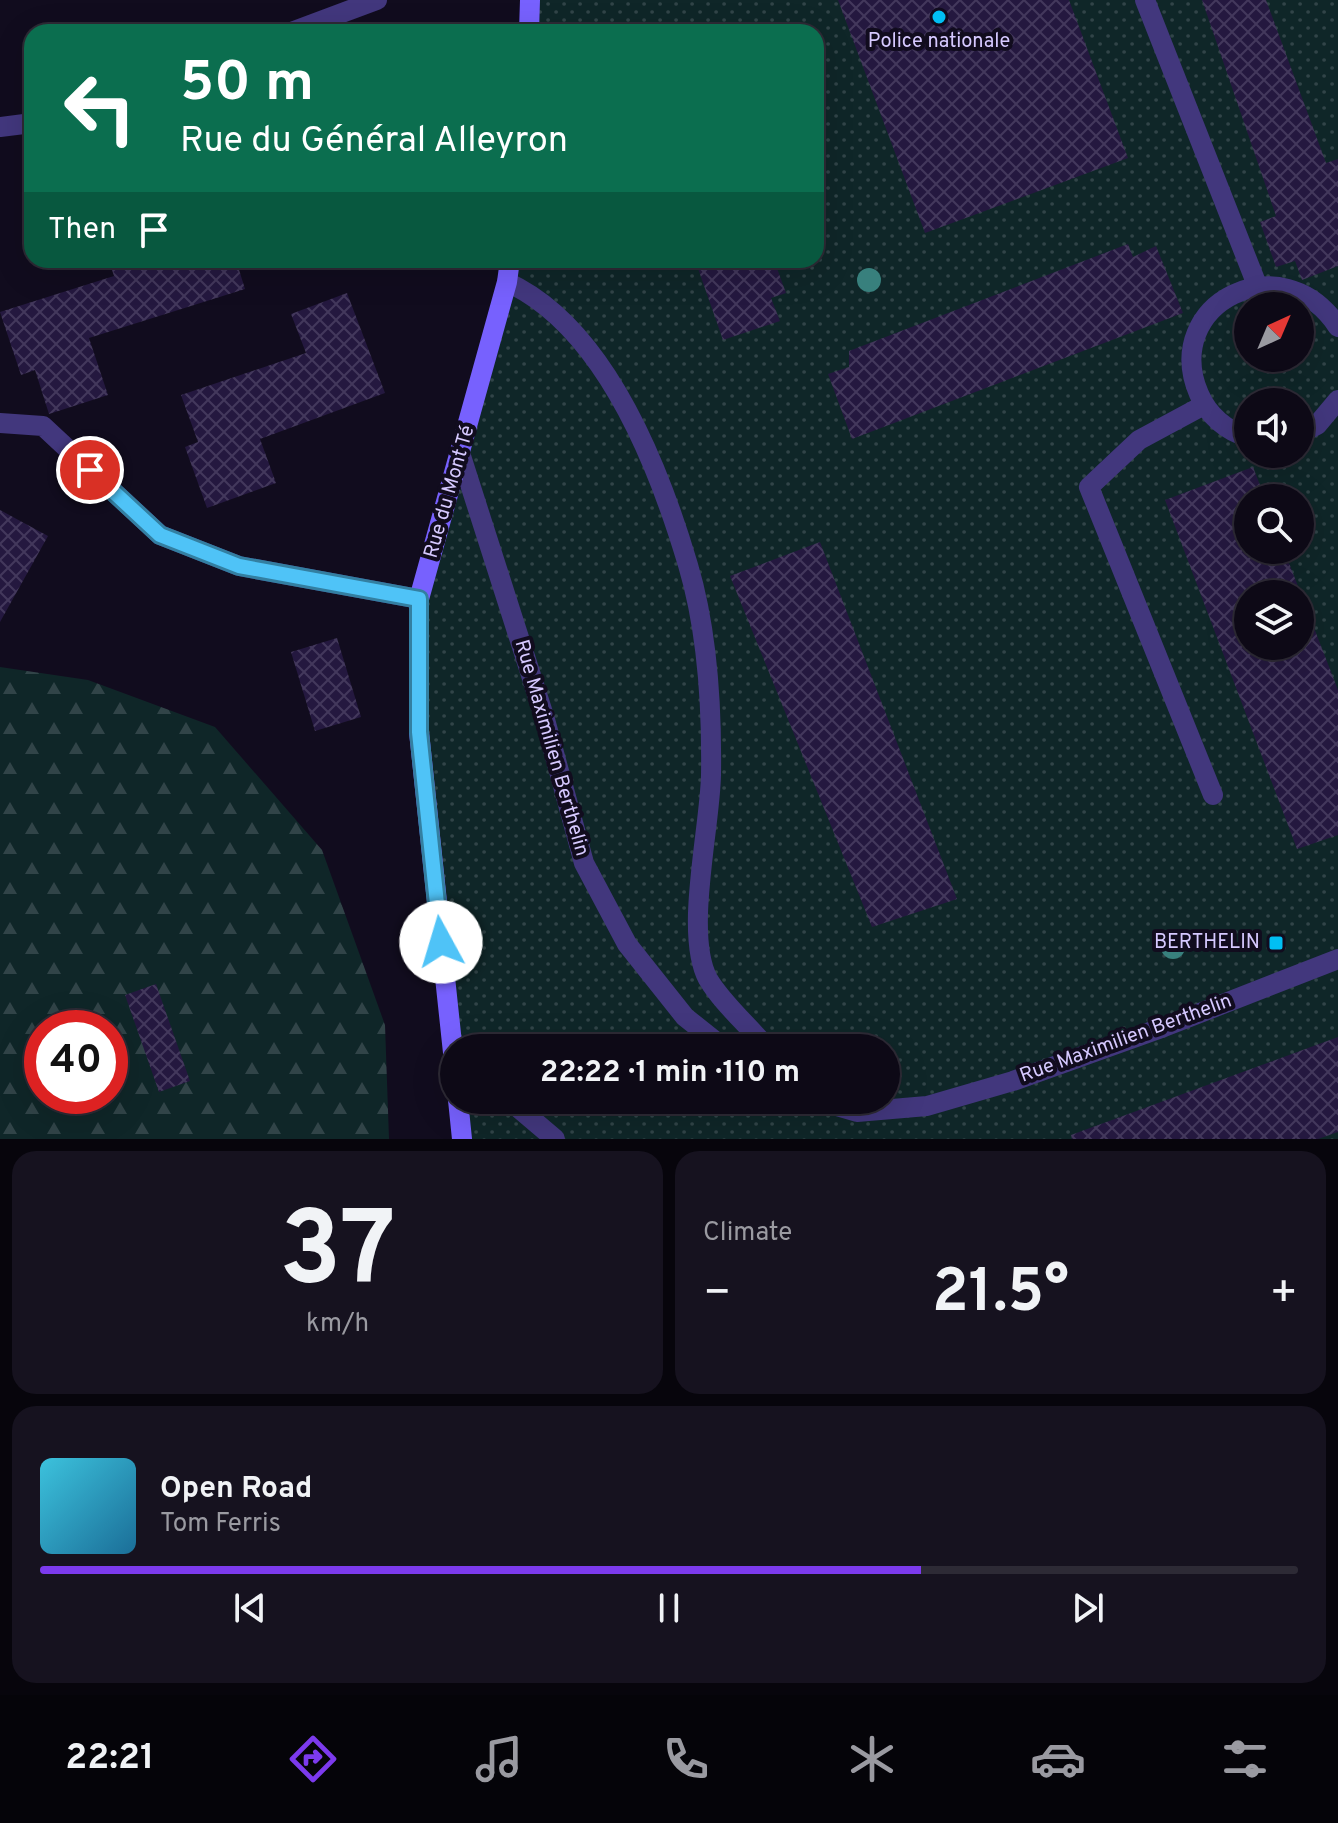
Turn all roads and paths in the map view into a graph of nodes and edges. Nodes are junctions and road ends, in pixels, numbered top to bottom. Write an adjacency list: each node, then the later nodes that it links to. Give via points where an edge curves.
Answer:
1 (377, 0): 4 (street)
2 (530, 0): 5 (street)
3 (1145, 0): 10 (street)
4 (312, 24)
5 (529, 24)
6 (24, 124): 7 (street)
7 (0, 127)
8 (509, 268): 9 (street, Rue du Mont Té)
9 (507, 282): 17 (street, Rue du Mont Té); 23 (street, via 552,309 601,367 633,418 689,566 711,700 708,840 696,925 708,978)
10 (1257, 285): 11 (street, via 1283,285 1307,294); 13 (street, via 1212,309 1197,331 1191,355)
11 (1338, 327)
12 (1338, 400): 15 (street)
13 (1204, 405): 16 (street); 19 (street, via 1139,440 1089,487)
14 (0, 423): 18 (street, via 43,426 160,535 239,566)
15 (1314, 427)
16 (1234, 430)
17 (461, 456): 18 (street, Rue du Mont Té); 22 (street, Rue Maximilien Berthelin, via 544,716 584,863 627,944 685,1017)
18 (419, 599): 21 (street, Rue du Mont Té, via 419,732)
19 (1213, 795)
20 (1338, 959): 24 (street, Rue Maximilien Berthelin, via 1013,1081 927,1106)
21 (451, 1034)
22 (706, 1034)
23 (755, 1034)
24 (900, 1108)
25 (459, 1114): 27 (street)
26 (526, 1114): 28 (street)
27 (462, 1139)
28 (555, 1139)

